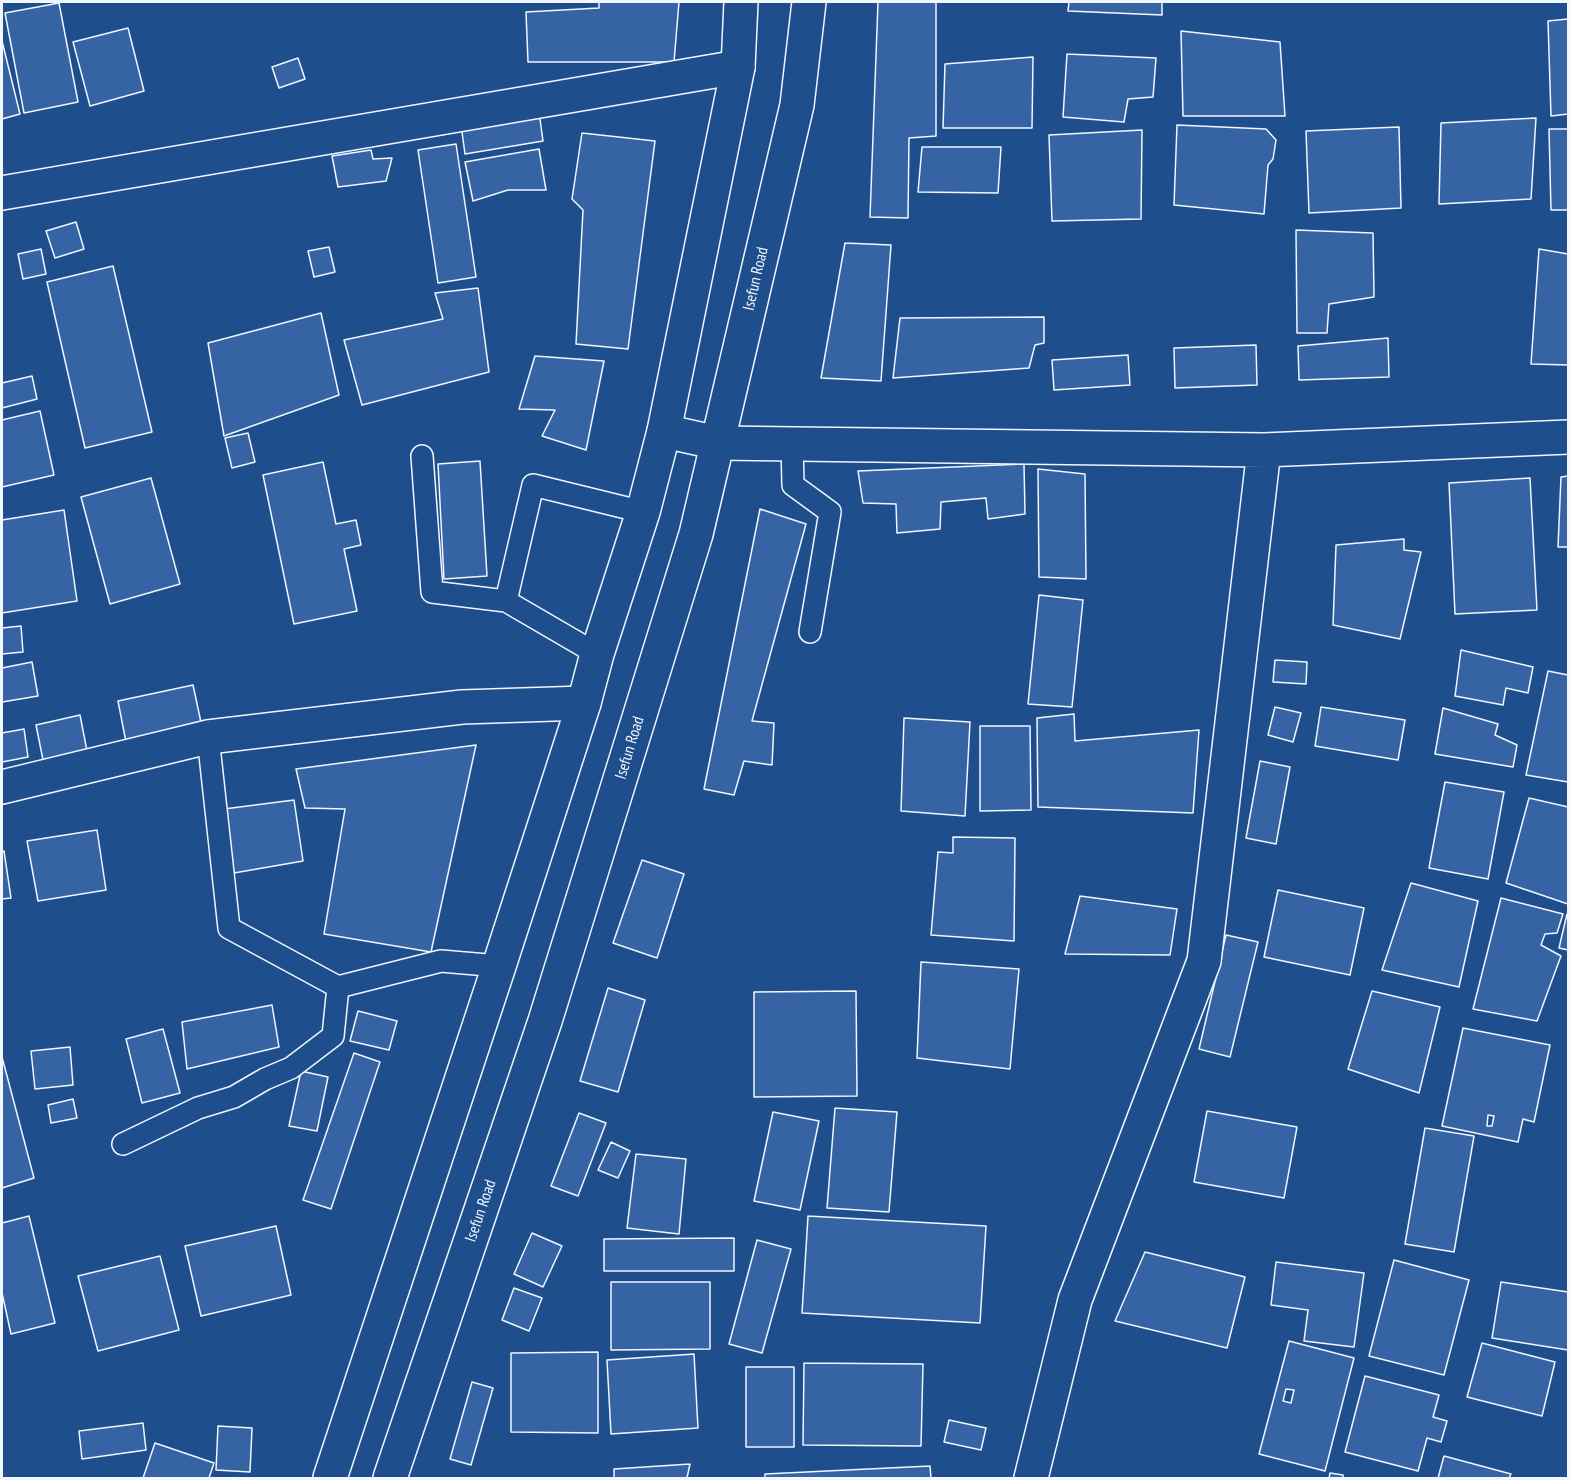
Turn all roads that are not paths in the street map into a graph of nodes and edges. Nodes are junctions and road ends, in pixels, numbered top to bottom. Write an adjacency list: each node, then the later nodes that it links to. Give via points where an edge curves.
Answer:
1 (741, 2): 3 (street)
2 (809, 2): 7 (street, Isefun Road, via 797,105)
3 (738, 67): 4 (street); 5 (street)
4 (2, 193)
5 (664, 431): 7 (street); 11 (street)
6 (1569, 436): 9 (street)
7 (718, 443): 8 (street); 22 (street, Isefun Road, via 696,534 545,1021)
8 (792, 443): 9 (street); 13 (lane, via 793,485 830,512)
9 (1264, 450): 23 (street, via 1204,961 1075,1300)
10 (422, 456): 12 (lane, via 432,592)
11 (643, 512): 12 (lane, via 533,485); 14 (street)
12 (506, 601): 14 (lane)
13 (810, 632)
14 (597, 654): 15 (street)
15 (584, 703): 16 (street, via 462,706); 18 (street)
16 (208, 737): 17 (street); 19 (lane, via 229,928)
17 (2, 787)
18 (499, 966): 19 (lane, via 441,961); 21 (street)
19 (338, 987): 20 (lane, via 333,1036 291,1068)
20 (123, 1144)
21 (330, 1479)
22 (390, 1479)
23 (1031, 1479)

